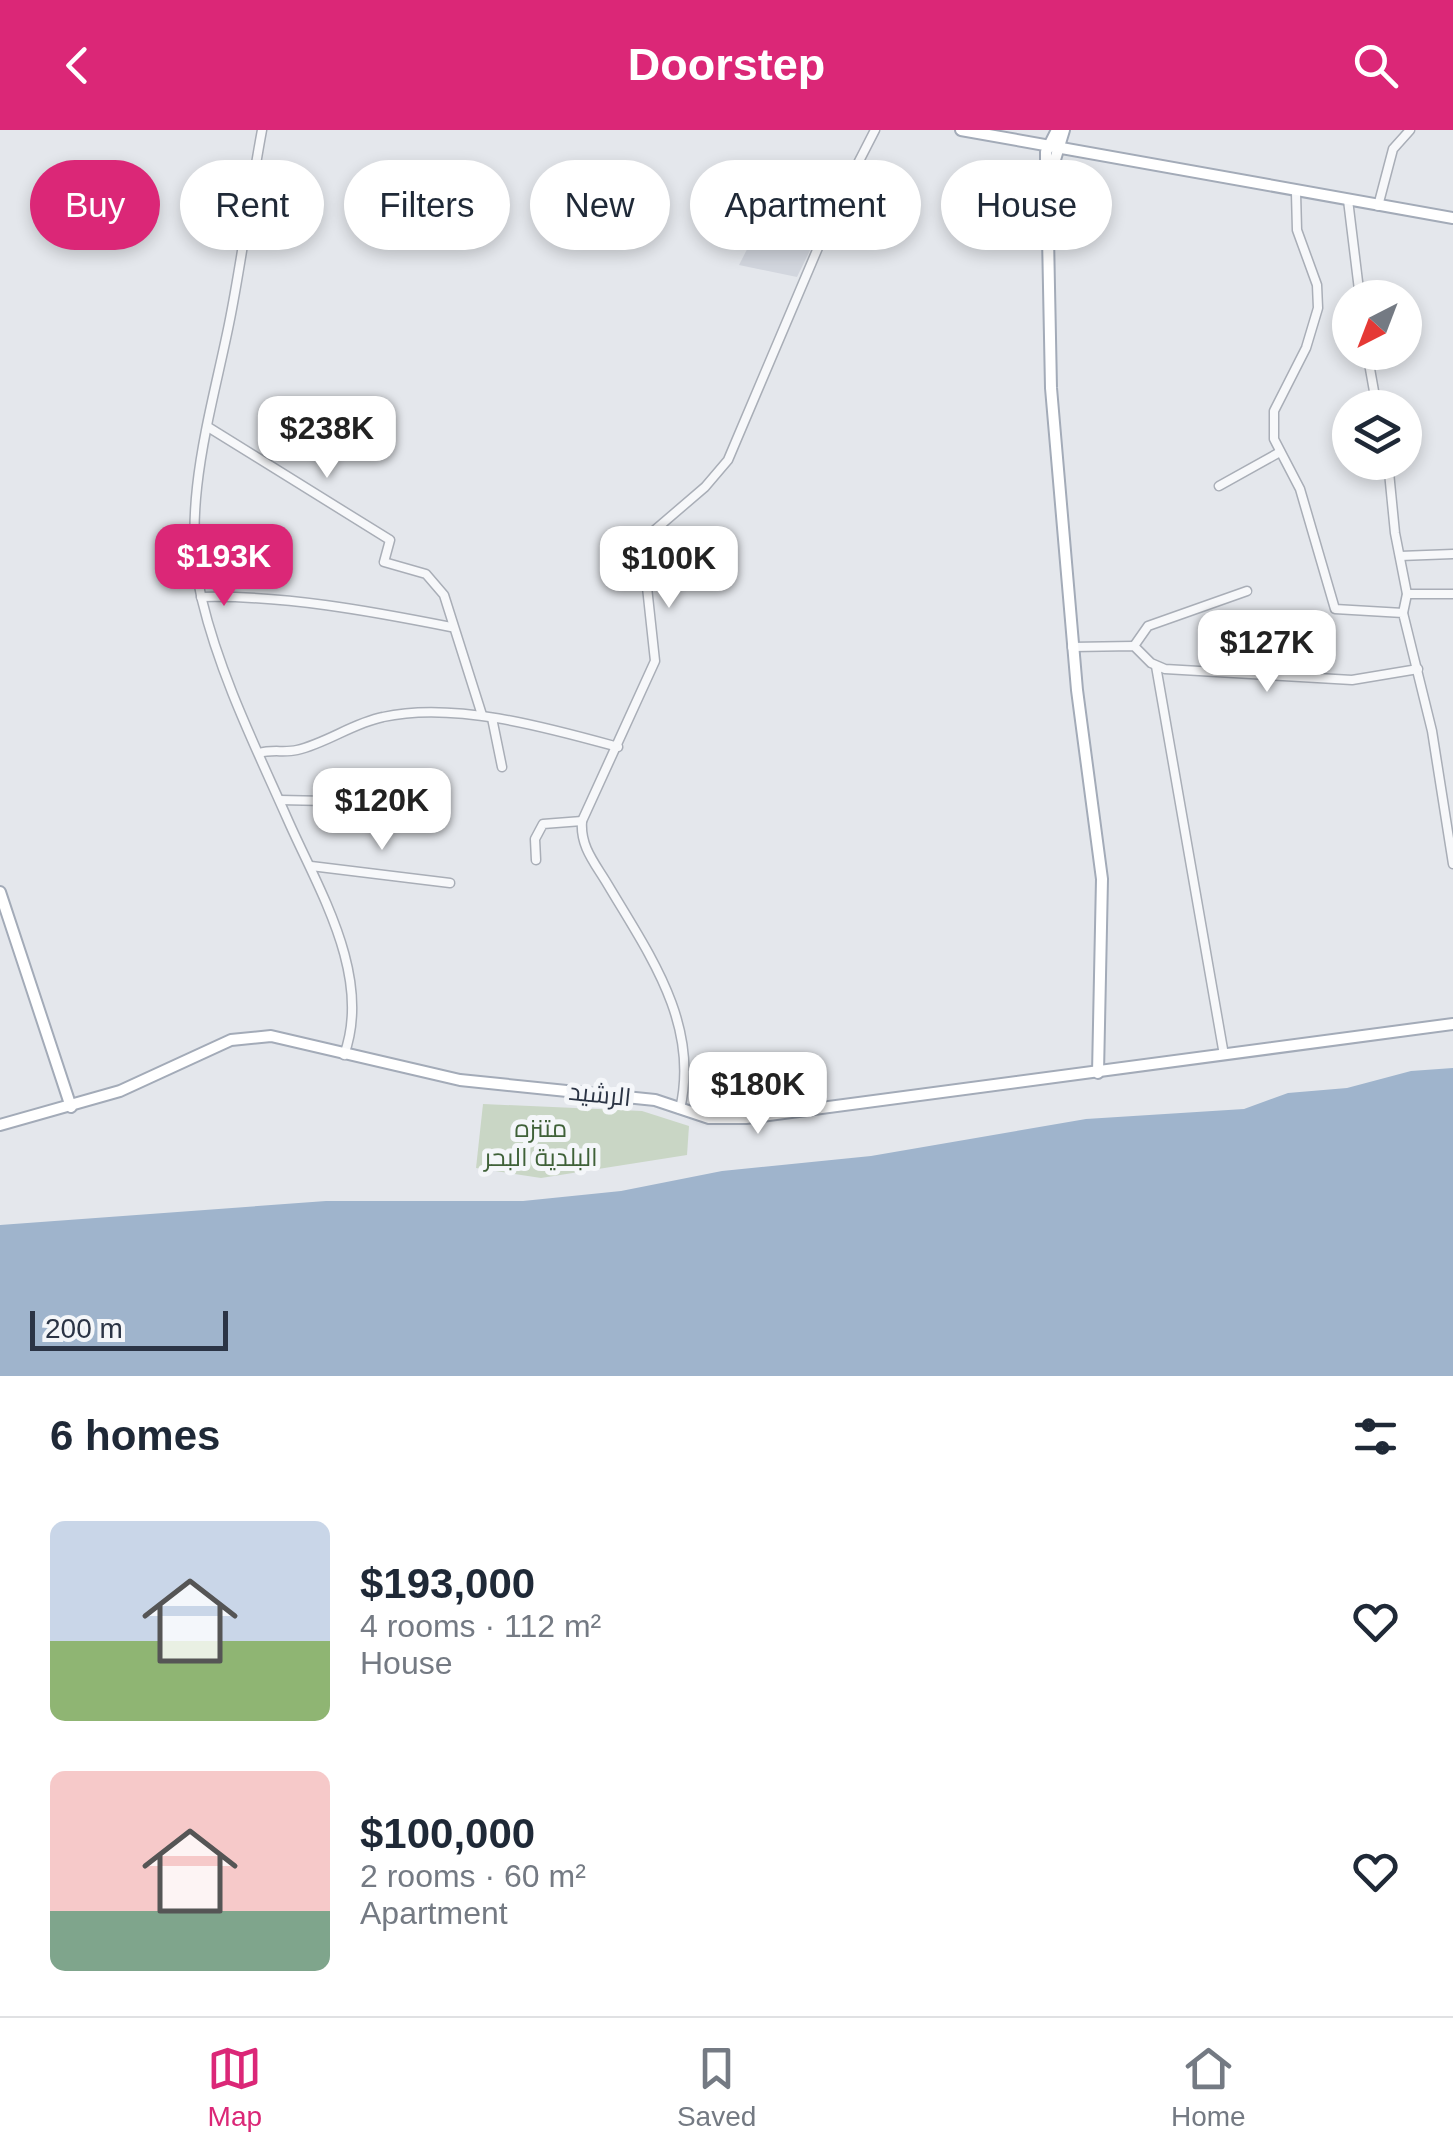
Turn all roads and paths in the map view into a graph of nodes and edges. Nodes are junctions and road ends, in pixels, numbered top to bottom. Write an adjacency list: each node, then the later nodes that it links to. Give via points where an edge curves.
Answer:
1 (262, 130): 14 (street)
2 (874, 130): 31 (street, via 728,460 642,542 655,661)
3 (960, 130): 6 (main road)
4 (1061, 130): 6 (main road)
5 (1410, 130): 7 (street, via 1393,148)
6 (1055, 146): 8 (main road); 27 (main road, via 1047,186 1054,446)
7 (1381, 190): 10 (street); 11 (street)
8 (1296, 193): 9 (main road); 15 (street, via 1298,230 1319,295 1306,348 1274,411)
9 (1348, 200): 10 (main road); 13 (street)
10 (1378, 206): 11 (main road)
11 (1398, 209): 12 (main road)
12 (1453, 218)
13 (1358, 280)
14 (208, 427): 23 (street, via 195,514); 25 (street, via 390,540 384,562 434,580)
15 (1280, 452): 17 (street); 24 (street, via 1300,489 1335,609)
16 (1390, 480): 19 (street)
17 (1219, 486)
18 (1453, 554): 19 (street)
19 (1400, 556): 21 (street)
20 (1247, 591): 26 (street, via 1148,626)
21 (1407, 594): 22 (street); 24 (street)
22 (1453, 594)
23 (201, 597): 25 (street, via 244,597); 32 (street)
24 (1403, 613): 29 (street)
25 (451, 627): 30 (street)
26 (1134, 646): 27 (street); 28 (street)
27 (1072, 647): 45 (main road, via 1102,878)
28 (1156, 666): 29 (street, via 1352,680); 44 (street)
29 (1418, 669): 38 (street)
30 (487, 717): 31 (street); 32 (street, via 418,710 359,724 295,751); 33 (street)
31 (618, 747): 36 (street)
32 (260, 753): 35 (street)
33 (502, 767)
34 (441, 792): 35 (street, via 388,801)
35 (280, 800): 39 (street)
36 (582, 821): 37 (street, via 543,824); 47 (street, via 585,850 667,984 686,1058)
37 (536, 860)
38 (1453, 864)
39 (311, 866): 40 (street); 43 (street, via 350,981 351,1034)
40 (450, 883)
41 (0, 892): 46 (main road)
42 (1453, 1024): 44 (main road, الرشيد)
43 (344, 1054): 46 (main road, الرشيد, via 248,1036); 47 (main road, الرشيد, via 460,1080)
44 (1225, 1057): 45 (main road, الرشيد)
45 (1098, 1073): 47 (main road, الرشيد, via 746,1118 709,1118)
46 (71, 1107): 48 (main road, الرشيد)
47 (680, 1108)
48 (0, 1125)

